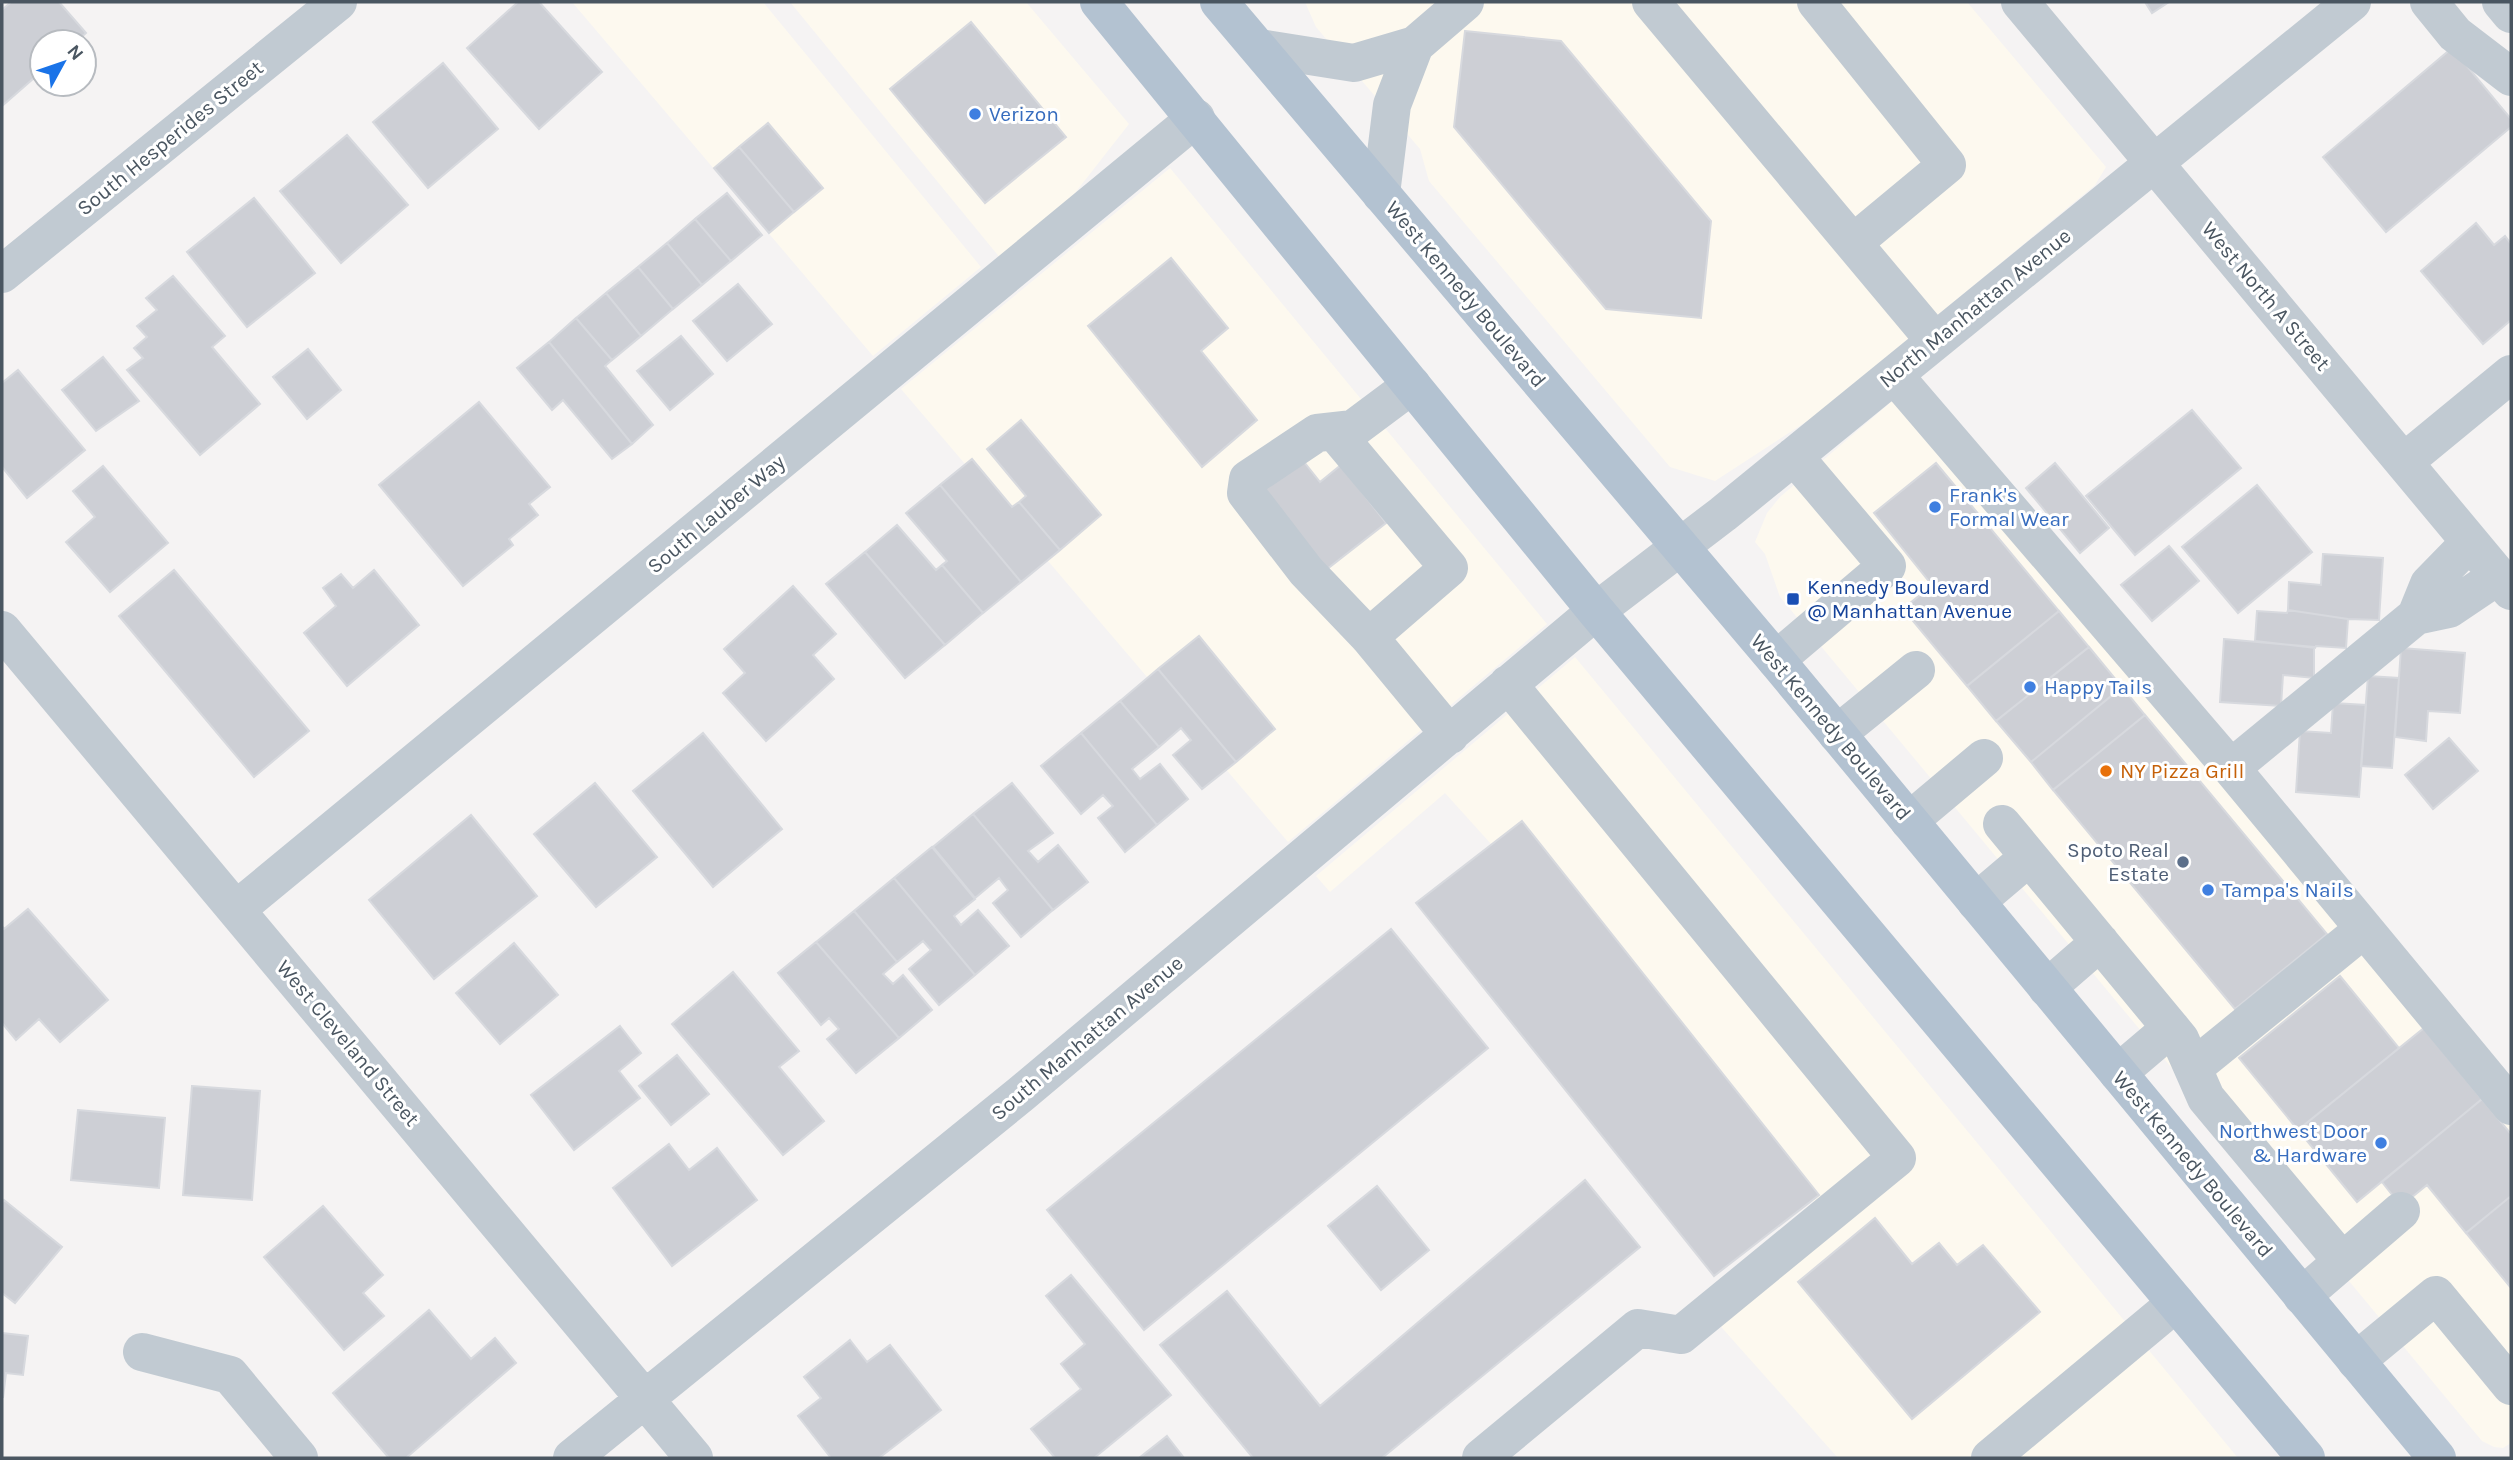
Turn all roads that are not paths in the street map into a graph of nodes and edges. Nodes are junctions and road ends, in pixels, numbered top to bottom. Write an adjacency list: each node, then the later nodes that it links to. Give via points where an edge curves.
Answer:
1 (338, 2): 19 (street, South Hesperides Street)
2 (1099, 2): 15 (main road)
3 (1219, 2): 13 (main road, West Kennedy Boulevard)
4 (1465, 2): 12 (street)
5 (1651, 2): 18 (street)
6 (1816, 2): 18 (street, via 1947,165)
7 (2020, 2): 16 (street, West North A Street)
8 (2352, 2): 16 (street, North Manhattan Avenue)
9 (2429, 2): 14 (street, via 2455,34)
10 (2501, 2): 11 (street)
11 (2511, 14)
12 (1415, 45): 13 (street, via 1354,62); 17 (street, via 1392,105)
13 (1259, 48): 17 (main road, West Kennedy Boulevard)
14 (2511, 77)
15 (1196, 118): 23 (main road); 45 (street, South Lauber Way)
16 (2154, 162): 20 (street, North Manhattan Avenue); 26 (street, West North A Street)
17 (1381, 194): 28 (main road, West Kennedy Boulevard)
18 (1853, 243): 20 (street)
19 (2, 274)
20 (1935, 341): 22 (street, North Manhattan Avenue)
21 (2511, 374): 26 (street)
22 (1894, 375): 25 (street, North Manhattan Avenue); 40 (street)
23 (1412, 385): 24 (street, via 1353,429); 30 (main road)
24 (1334, 431): 33 (street, via 1449,568); 33 (street, via 1317,433 1248,479 1246,493 1306,570)
25 (1794, 456): 28 (street, North Manhattan Avenue); 34 (street, via 1887,566)
26 (2404, 462): 27 (street, West North A Street)
27 (2470, 542): 29 (street, West North A Street); 31 (street, via 2429,584)
28 (1681, 547): 30 (street, North Manhattan Avenue); 34 (main road, West Kennedy Boulevard)
29 (2505, 584): 31 (street, via 2449,609)
30 (1596, 611): 36 (street, South Manhattan Avenue); 58 (main road)
31 (2416, 616): 40 (street)
32 (2, 629): 45 (street, West Cleveland Street)
33 (1369, 637): 38 (street)
34 (1776, 660): 37 (main road, West Kennedy Boulevard)
35 (1916, 670): 37 (street)
36 (1508, 684): 38 (street, South Manhattan Avenue); 66 (street, via 1897,1158 1681,1335 1638,1328)
37 (1837, 734): 41 (main road, West Kennedy Boulevard)
38 (1450, 735): 62 (street, South Manhattan Avenue, via 1021,1094)
39 (1984, 758): 41 (street)
40 (2231, 768): 46 (street)
41 (1909, 821): 44 (main road, West Kennedy Boulevard)
42 (2002, 824): 43 (street)
43 (2029, 857): 44 (street); 47 (street)
44 (1976, 902): 48 (main road, West Kennedy Boulevard)
45 (237, 909): 62 (street, West Cleveland Street)
46 (2364, 929): 50 (street); 52 (street)
47 (2100, 942): 48 (street); 49 (street)
48 (2047, 988): 51 (main road, West Kennedy Boulevard)
49 (2171, 1028): 50 (street); 51 (street)
50 (2193, 1068): 53 (street, via 2206,1098)
51 (2118, 1073): 54 (main road, West Kennedy Boulevard)
52 (2511, 1106)
53 (2269, 1173): 54 (street); 56 (street)
54 (2229, 1207): 57 (main road, West Kennedy Boulevard)
55 (2401, 1211): 56 (street)
56 (2342, 1261): 57 (street)
57 (2302, 1296): 60 (main road, West Kennedy Boulevard)
58 (2176, 1303): 67 (street); 68 (main road)
59 (142, 1352): 63 (street, via 230,1375)
60 (2356, 1361): 61 (street, via 2436,1295); 69 (main road, West Kennedy Boulevard)
61 (2511, 1386)
62 (645, 1399): 64 (street, South Manhattan Avenue); 65 (street, West Cleveland Street)
63 (299, 1458)
64 (572, 1458)
65 (694, 1458)
66 (1481, 1458)
67 (1990, 1458)
68 (2306, 1458)
69 (2437, 1458)

